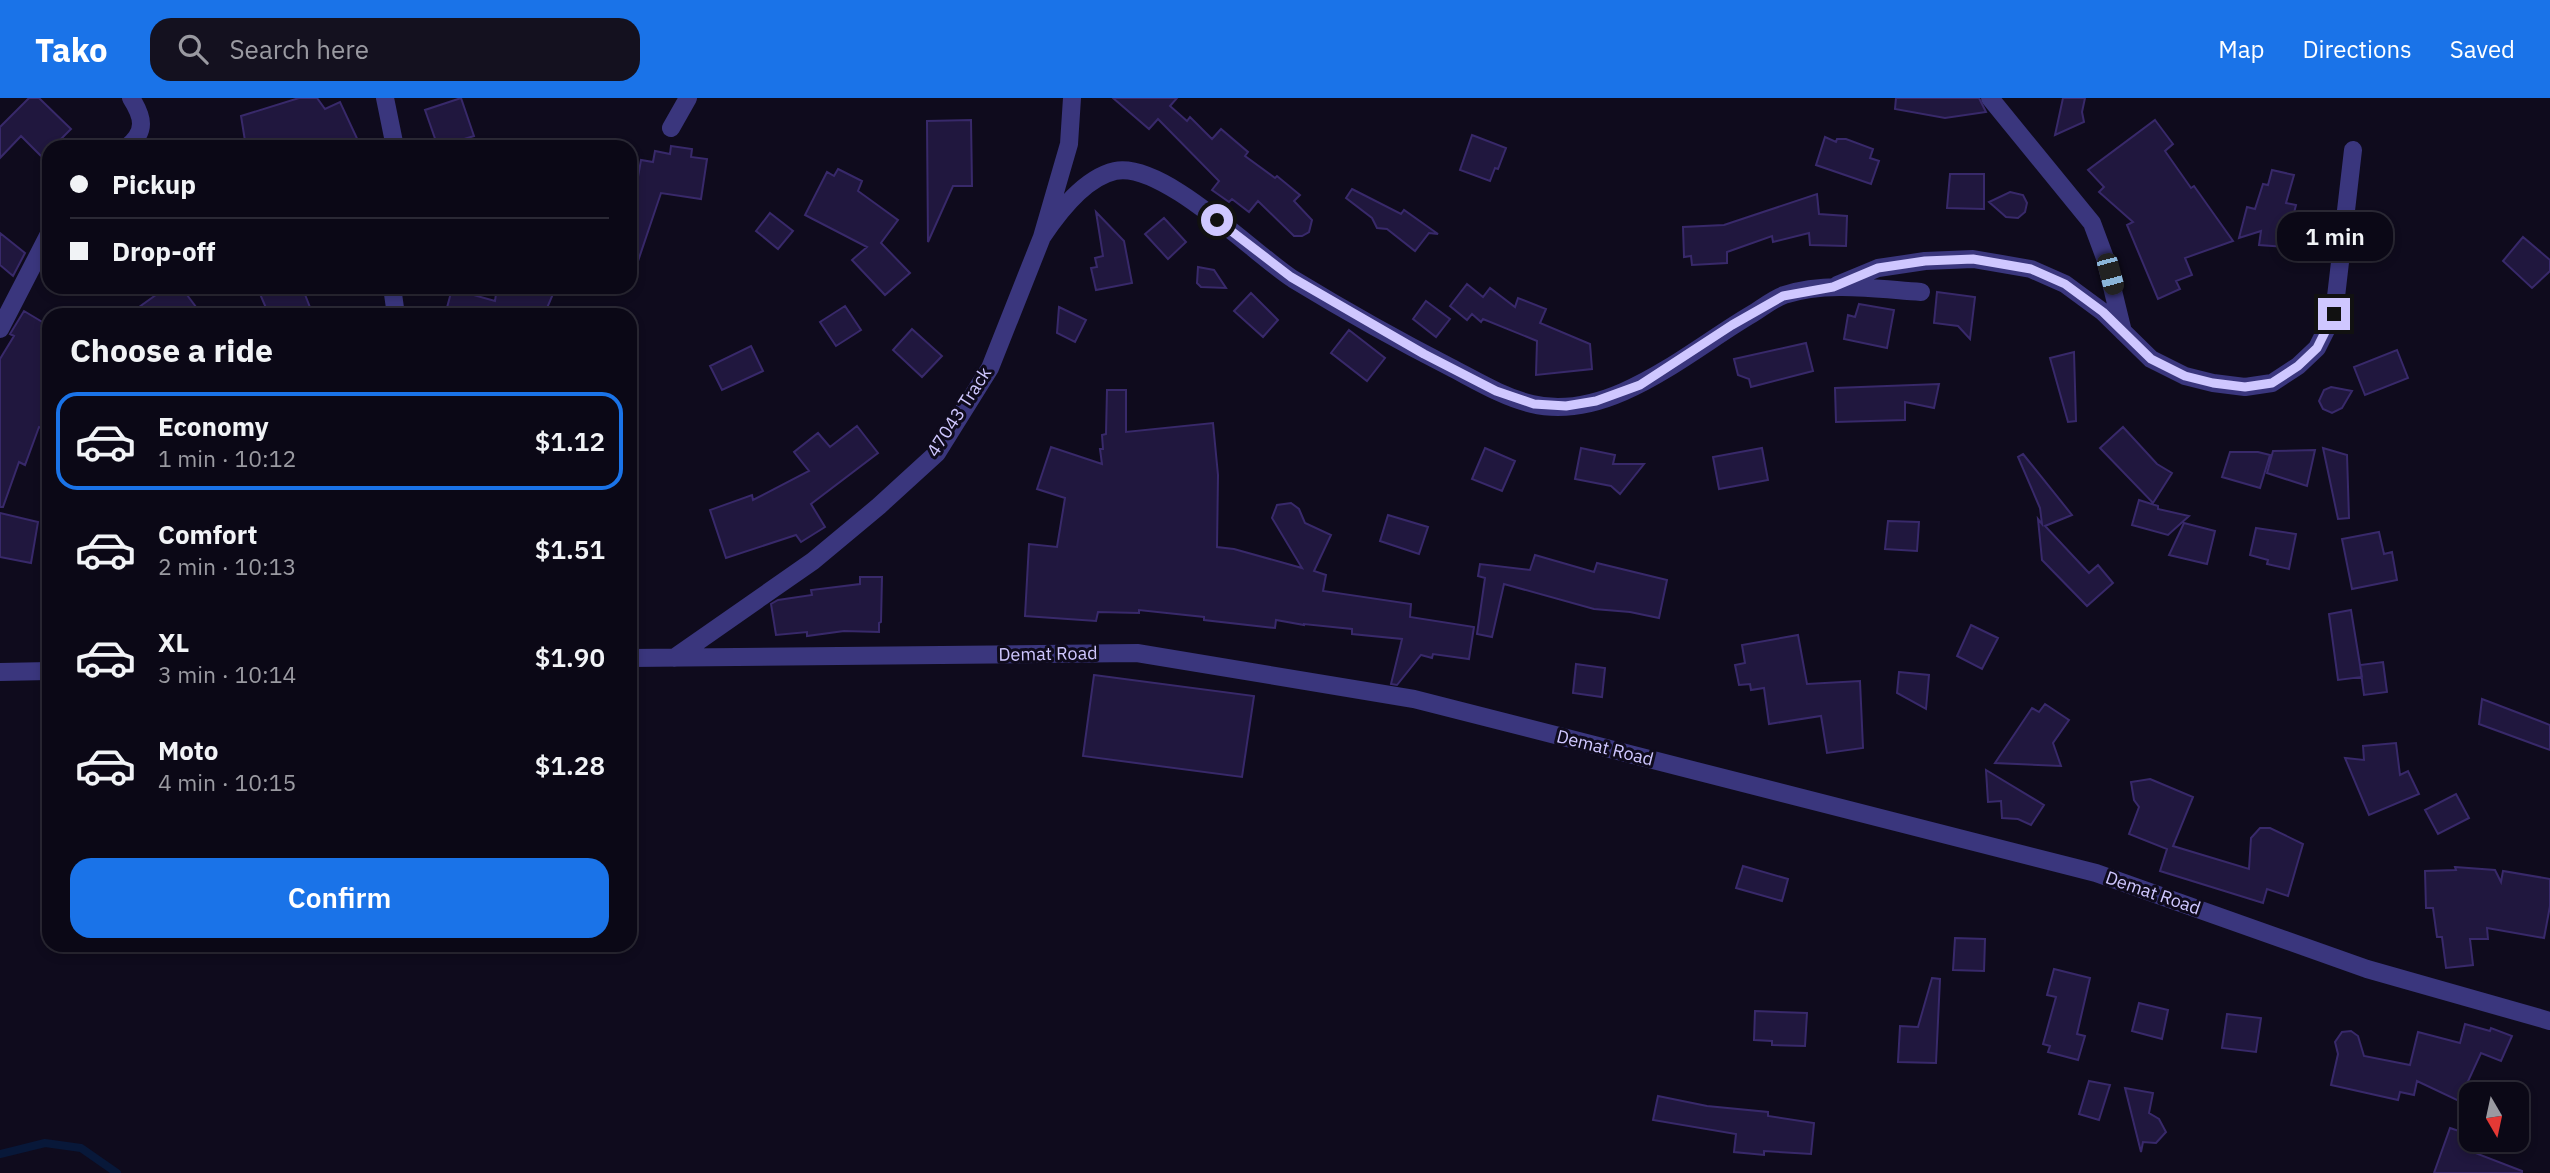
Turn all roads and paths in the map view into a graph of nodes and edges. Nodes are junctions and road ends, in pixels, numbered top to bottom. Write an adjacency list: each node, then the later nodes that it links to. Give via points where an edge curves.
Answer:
1 (131, 98): 7 (street, via 143,122)
2 (385, 98): 8 (street)
3 (688, 98): 6 (street)
4 (1072, 98): 10 (street, 47043 Track, via 1069,144)
5 (1990, 98): 15 (street, via 2092,223)
6 (671, 128)
7 (136, 140)
8 (394, 140)
9 (2353, 150): 15 (street, via 2334,314 2317,348 2298,366 2272,383 2245,387 2213,383 2185,376 2151,359)
10 (1042, 237): 12 (street, via 1060,209 1097,180 1115,171 1140,174 1162,183 1236,232 1291,277 1424,354 1496,391 1534,404 1566,406 1596,401 1640,385 1783,296); 17 (street, 47043 Track, via 990,368 937,453 813,561)
11 (42, 248): 14 (street)
12 (1833, 287): 13 (street); 15 (street, via 1878,268 1973,259 2031,269 2065,284)
13 (1921, 292)
14 (0, 329)
15 (2123, 332)
16 (637, 658): 17 (street, Demat Road)
17 (674, 658): 20 (street, Demat Road, via 1137,653 1414,699 2096,873 2367,968)
18 (42, 671): 19 (street)
19 (0, 672)
20 (2550, 1021)

